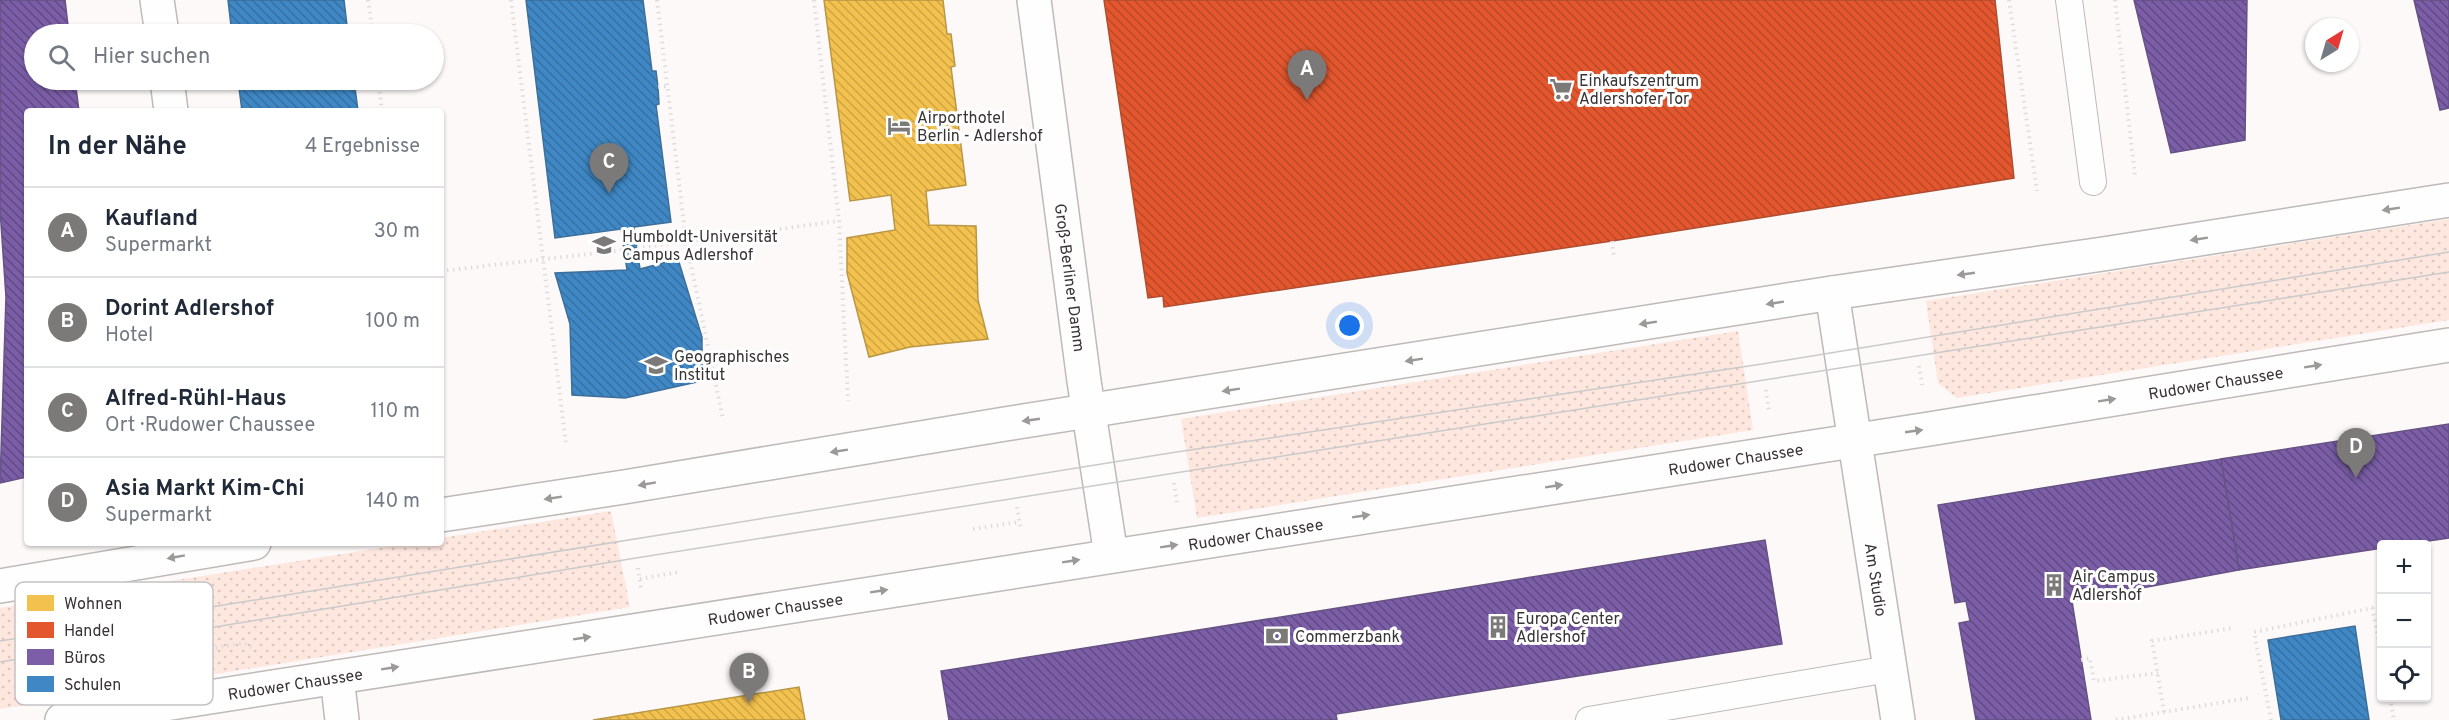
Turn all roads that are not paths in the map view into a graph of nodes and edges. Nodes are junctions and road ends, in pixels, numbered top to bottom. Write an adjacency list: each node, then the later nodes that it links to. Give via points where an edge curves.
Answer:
1 (158, 0): 4 (main road)
2 (1034, 0): 11 (main road, Groß-Berliner Damm)
3 (2069, 0): 7 (lane)
4 (161, 24)
5 (168, 90): 6 (main road)
6 (171, 108)
7 (2093, 182)
8 (2449, 200): 9 (main road, one-way to 9)
9 (1832, 293): 11 (main road, one-way to 11); 12 (main road, Am Studio)
10 (2449, 345): 12 (main road, Rudower Chaussee, one-way to 10)
11 (1089, 412): 13 (main road, one-way to 13); 15 (main road, Groß-Berliner Damm)
12 (1856, 439): 15 (main road, Rudower Chaussee, one-way to 12); 19 (main road, Am Studio)
13 (444, 515)
14 (227, 546): 16 (main road, one-way to 16)
15 (1111, 555): 20 (main road, Rudower Chaussee, one-way to 15)
16 (23, 582)
17 (15, 583): 18 (main road, one-way to 18)
18 (0, 586)
19 (1889, 669): 25 (lane); 26 (main road, Am Studio)
20 (337, 676): 21 (main road, Rudower Chaussee); 24 (main road)
21 (213, 696)
22 (156, 705): 23 (main road, Rudower Chaussee)
23 (62, 720)
24 (342, 720)
25 (1589, 720)
26 (1898, 720)

